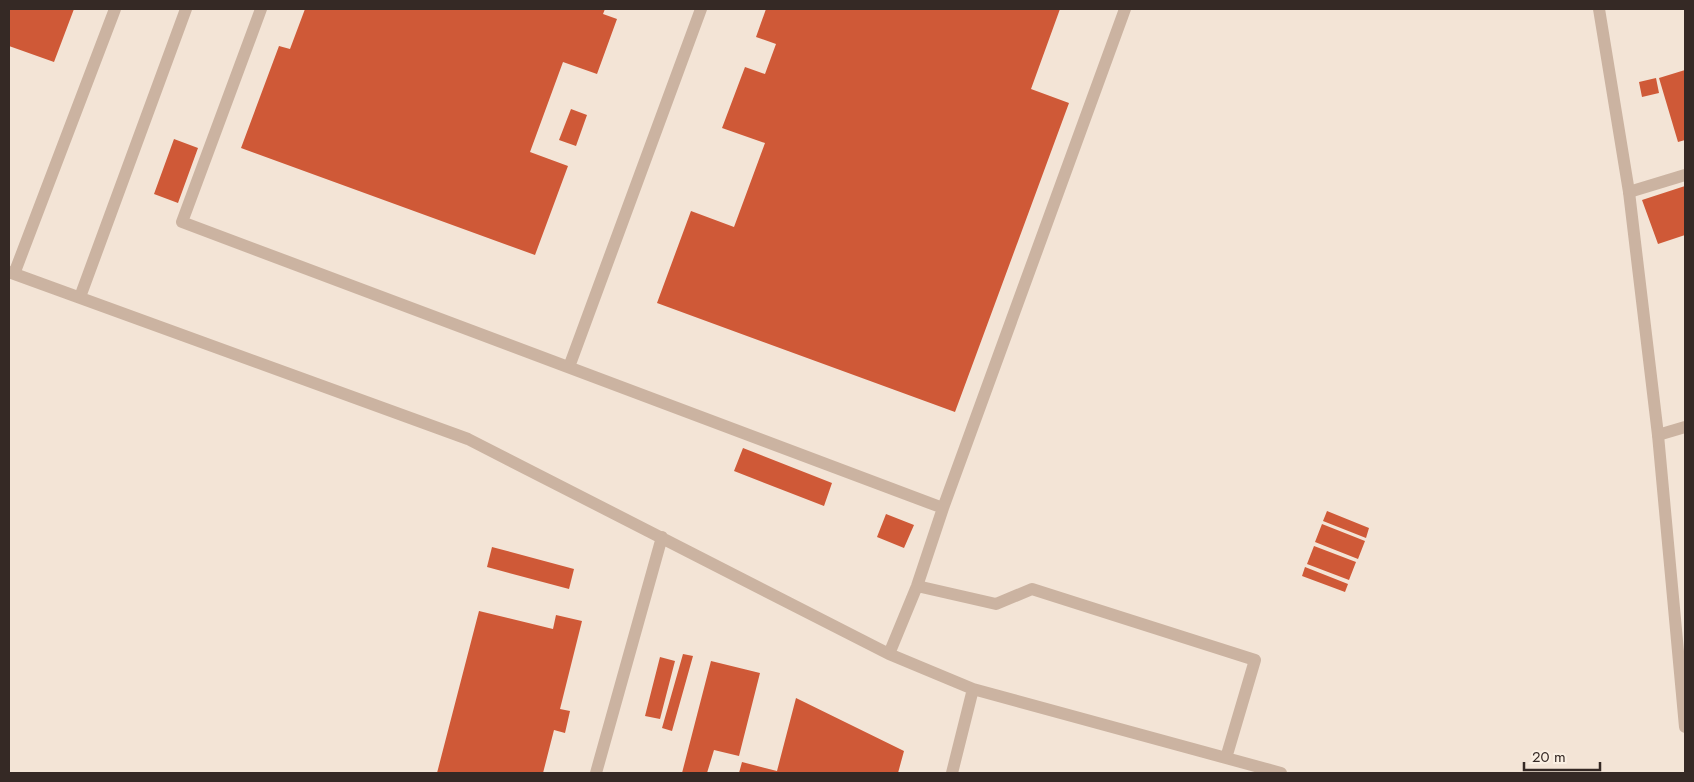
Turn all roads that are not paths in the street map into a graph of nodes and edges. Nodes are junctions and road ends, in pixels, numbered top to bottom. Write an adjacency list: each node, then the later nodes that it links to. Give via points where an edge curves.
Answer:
1 (115, 9): 9 (street)
2 (186, 9): 10 (street)
3 (261, 9): 11 (street, via 182,222)
4 (701, 9): 11 (street)
5 (1125, 9): 14 (street)
6 (1598, 9): 8 (street)
7 (1685, 175): 8 (street)
8 (1629, 192): 13 (street)
9 (12, 273): 10 (street)
10 (80, 298): 15 (street, via 468,439)
11 (569, 367): 14 (street)
12 (1685, 426): 13 (street)
13 (1658, 435): 19 (street)
14 (943, 508): 16 (street)
15 (662, 537): 17 (street); 21 (street)
16 (917, 586): 17 (street); 20 (street, via 996,604 1032,589 1255,660)
17 (890, 654): 18 (street)
18 (973, 689): 20 (street); 22 (street)
19 (1685, 727)
20 (1226, 758): 23 (street)
21 (596, 773)
22 (952, 773)
23 (1281, 773)

